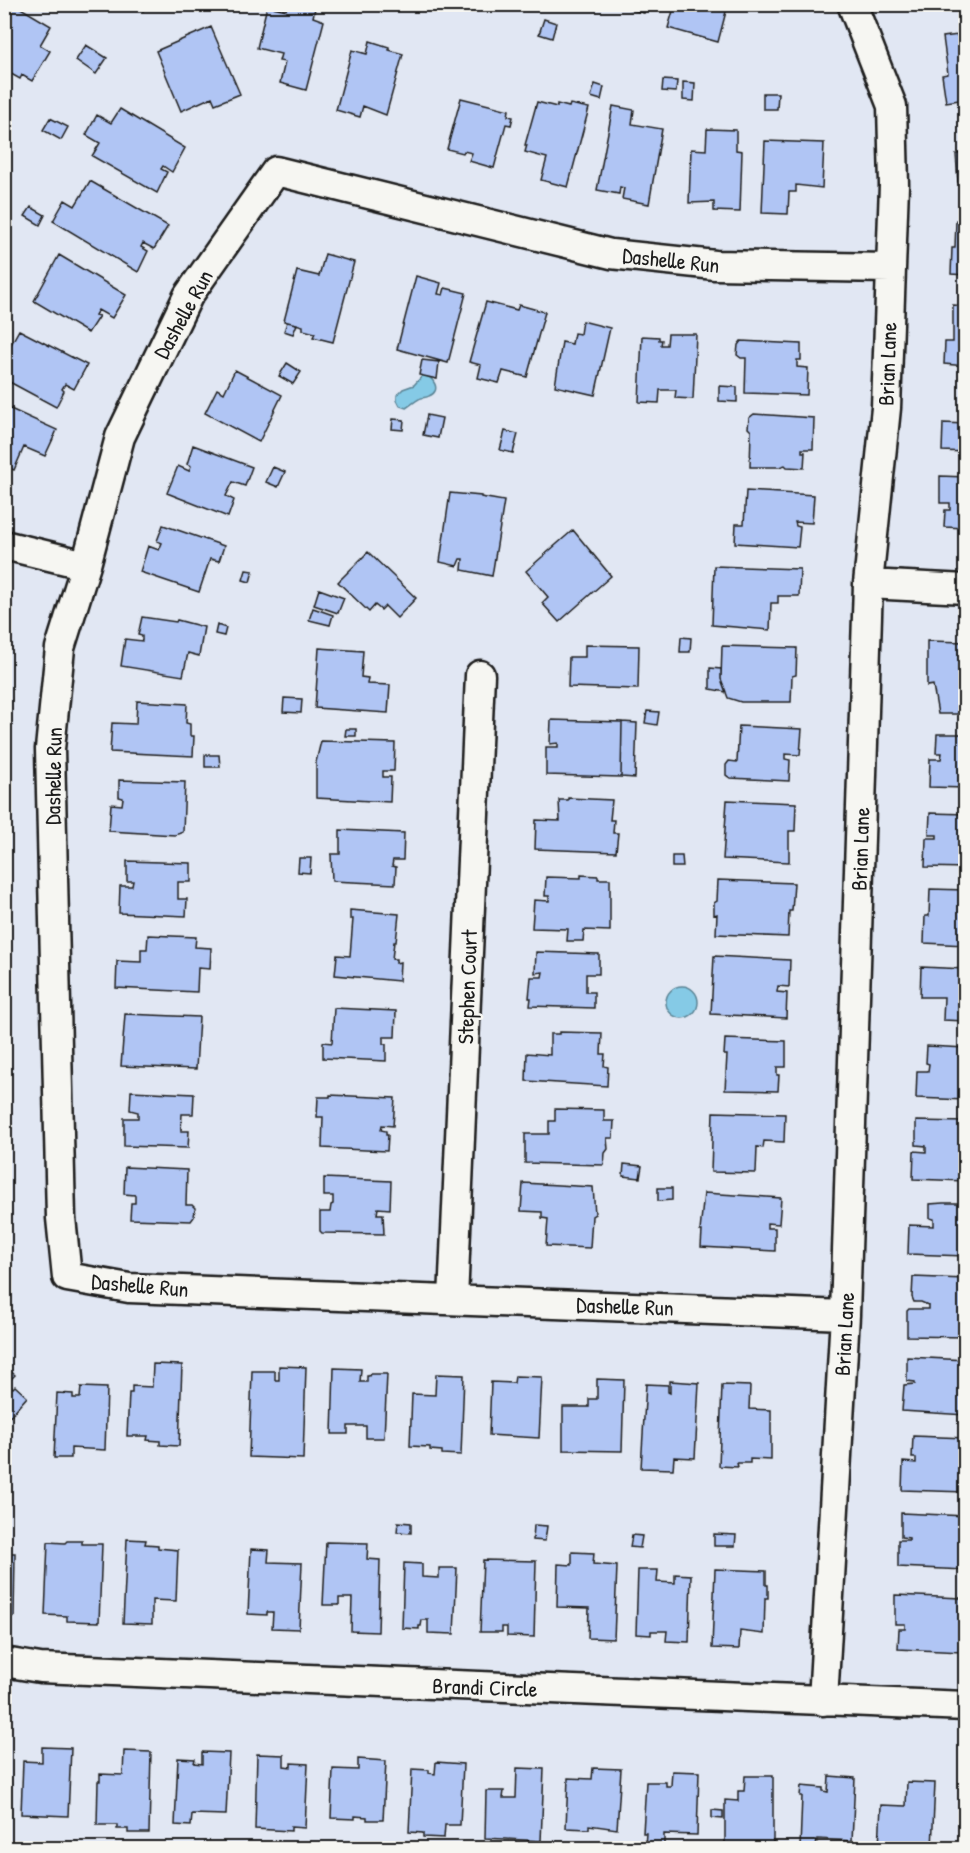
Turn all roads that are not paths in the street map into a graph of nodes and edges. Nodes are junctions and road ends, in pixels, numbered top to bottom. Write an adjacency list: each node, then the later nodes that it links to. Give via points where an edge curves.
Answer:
1 (852, 4): 2 (street, Brian Lane, via 892,106)
2 (890, 268): 4 (street, Dashelle Run, via 715,266 611,254 276,171 188,296 120,437); 5 (street, Brian Lane, via 886,408)
3 (4, 545): 4 (street)
4 (86, 565): 8 (street, Dashelle Run, via 60,648 50,749 61,1218 67,1277 129,1288)
5 (868, 584): 6 (street); 9 (street, Brian Lane)
6 (966, 589)
7 (480, 675): 8 (street, Stephen Court)
8 (453, 1300): 9 (street, Dashelle Run)
9 (845, 1315): 11 (street, Brian Lane)
10 (4, 1662): 11 (street, Brandi Circle, via 40,1668)
11 (823, 1701): 12 (street, Brandi Circle)
12 (966, 1706)

